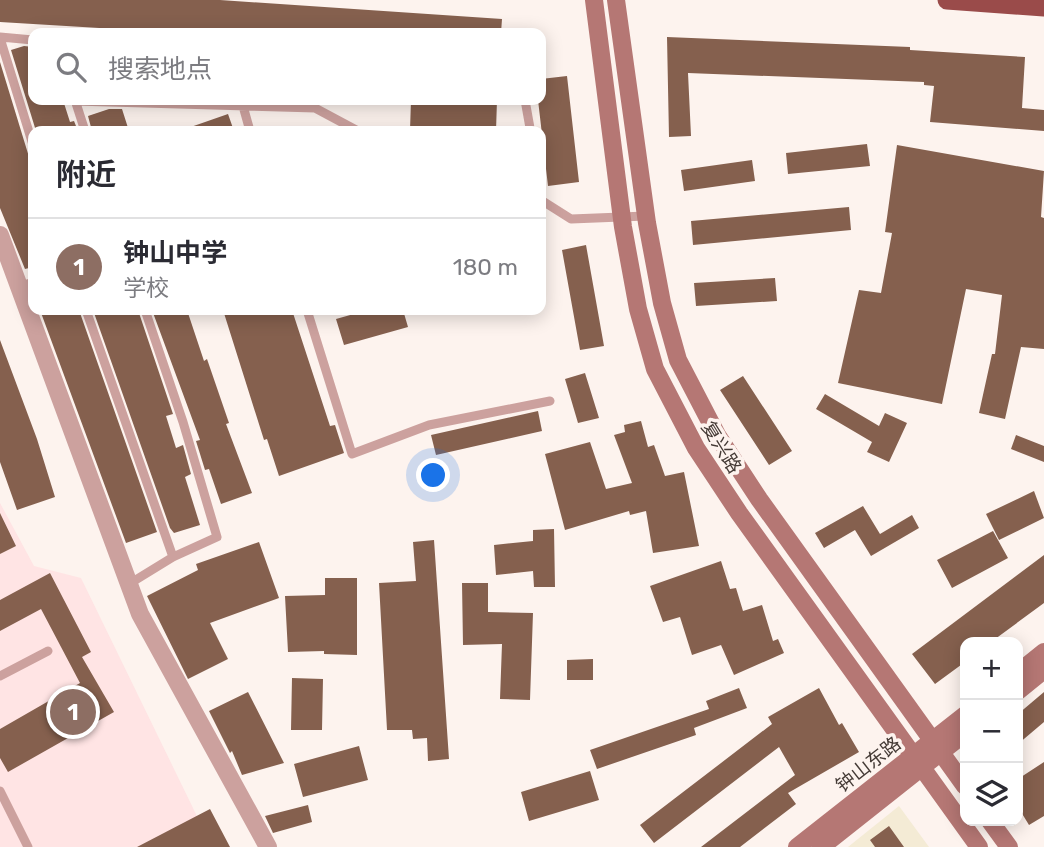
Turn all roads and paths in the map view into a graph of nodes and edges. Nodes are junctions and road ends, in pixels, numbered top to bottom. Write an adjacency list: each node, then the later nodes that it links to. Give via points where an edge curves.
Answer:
1 (594, 0): 18 (main road, 复兴路)
2 (616, 0): 17 (main road, 复兴路)
3 (947, 0): 4 (highway)
4 (1044, 7)
5 (0, 37): 6 (lane); 15 (lane)
6 (28, 40)
7 (76, 105): 11 (lane)
8 (209, 105): 10 (lane)
9 (526, 105): 14 (lane)
10 (243, 106): 12 (lane); 13 (lane, via 315,108)
11 (83, 126)
12 (249, 126)
13 (349, 126)
14 (530, 126)
15 (28, 129)
16 (546, 203): 18 (lane, via 571,219)
17 (646, 216): 18 (lane); 36 (main road, 复兴路, via 665,314 678,360 696,397 759,499)
18 (622, 219): 37 (main road, 复兴路, via 638,309 655,369 674,408 739,513)
19 (0, 235): 20 (street)
20 (26, 284)
21 (37, 315): 27 (street)
22 (88, 315): 26 (lane)
23 (147, 315): 26 (lane, via 217,537)
24 (309, 315): 25 (lane, via 352,454 429,425)
25 (550, 401)
26 (173, 557): 27 (lane)
27 (129, 584): 42 (street, via 140,614)
28 (48, 651): 32 (lane)
29 (1044, 652): 30 (main road)
30 (1023, 669)
31 (1044, 670): 33 (main road)
32 (0, 676)
33 (1023, 687)
34 (960, 721): 36 (main road, 钟山东路)
35 (960, 735): 36 (main road, 钟山东路)
36 (937, 746): 37 (main road, 钟山东路); 38 (main road, 复兴路)
37 (918, 761): 43 (main road, 钟山东路); 44 (main road, 钟山东路); 45 (main road, 复兴路)
38 (960, 779)
39 (0, 791): 41 (lane)
40 (994, 826): 46 (main road)
41 (28, 847)
42 (268, 847)
43 (797, 847)
44 (821, 847)
45 (979, 847)
46 (1009, 847)

